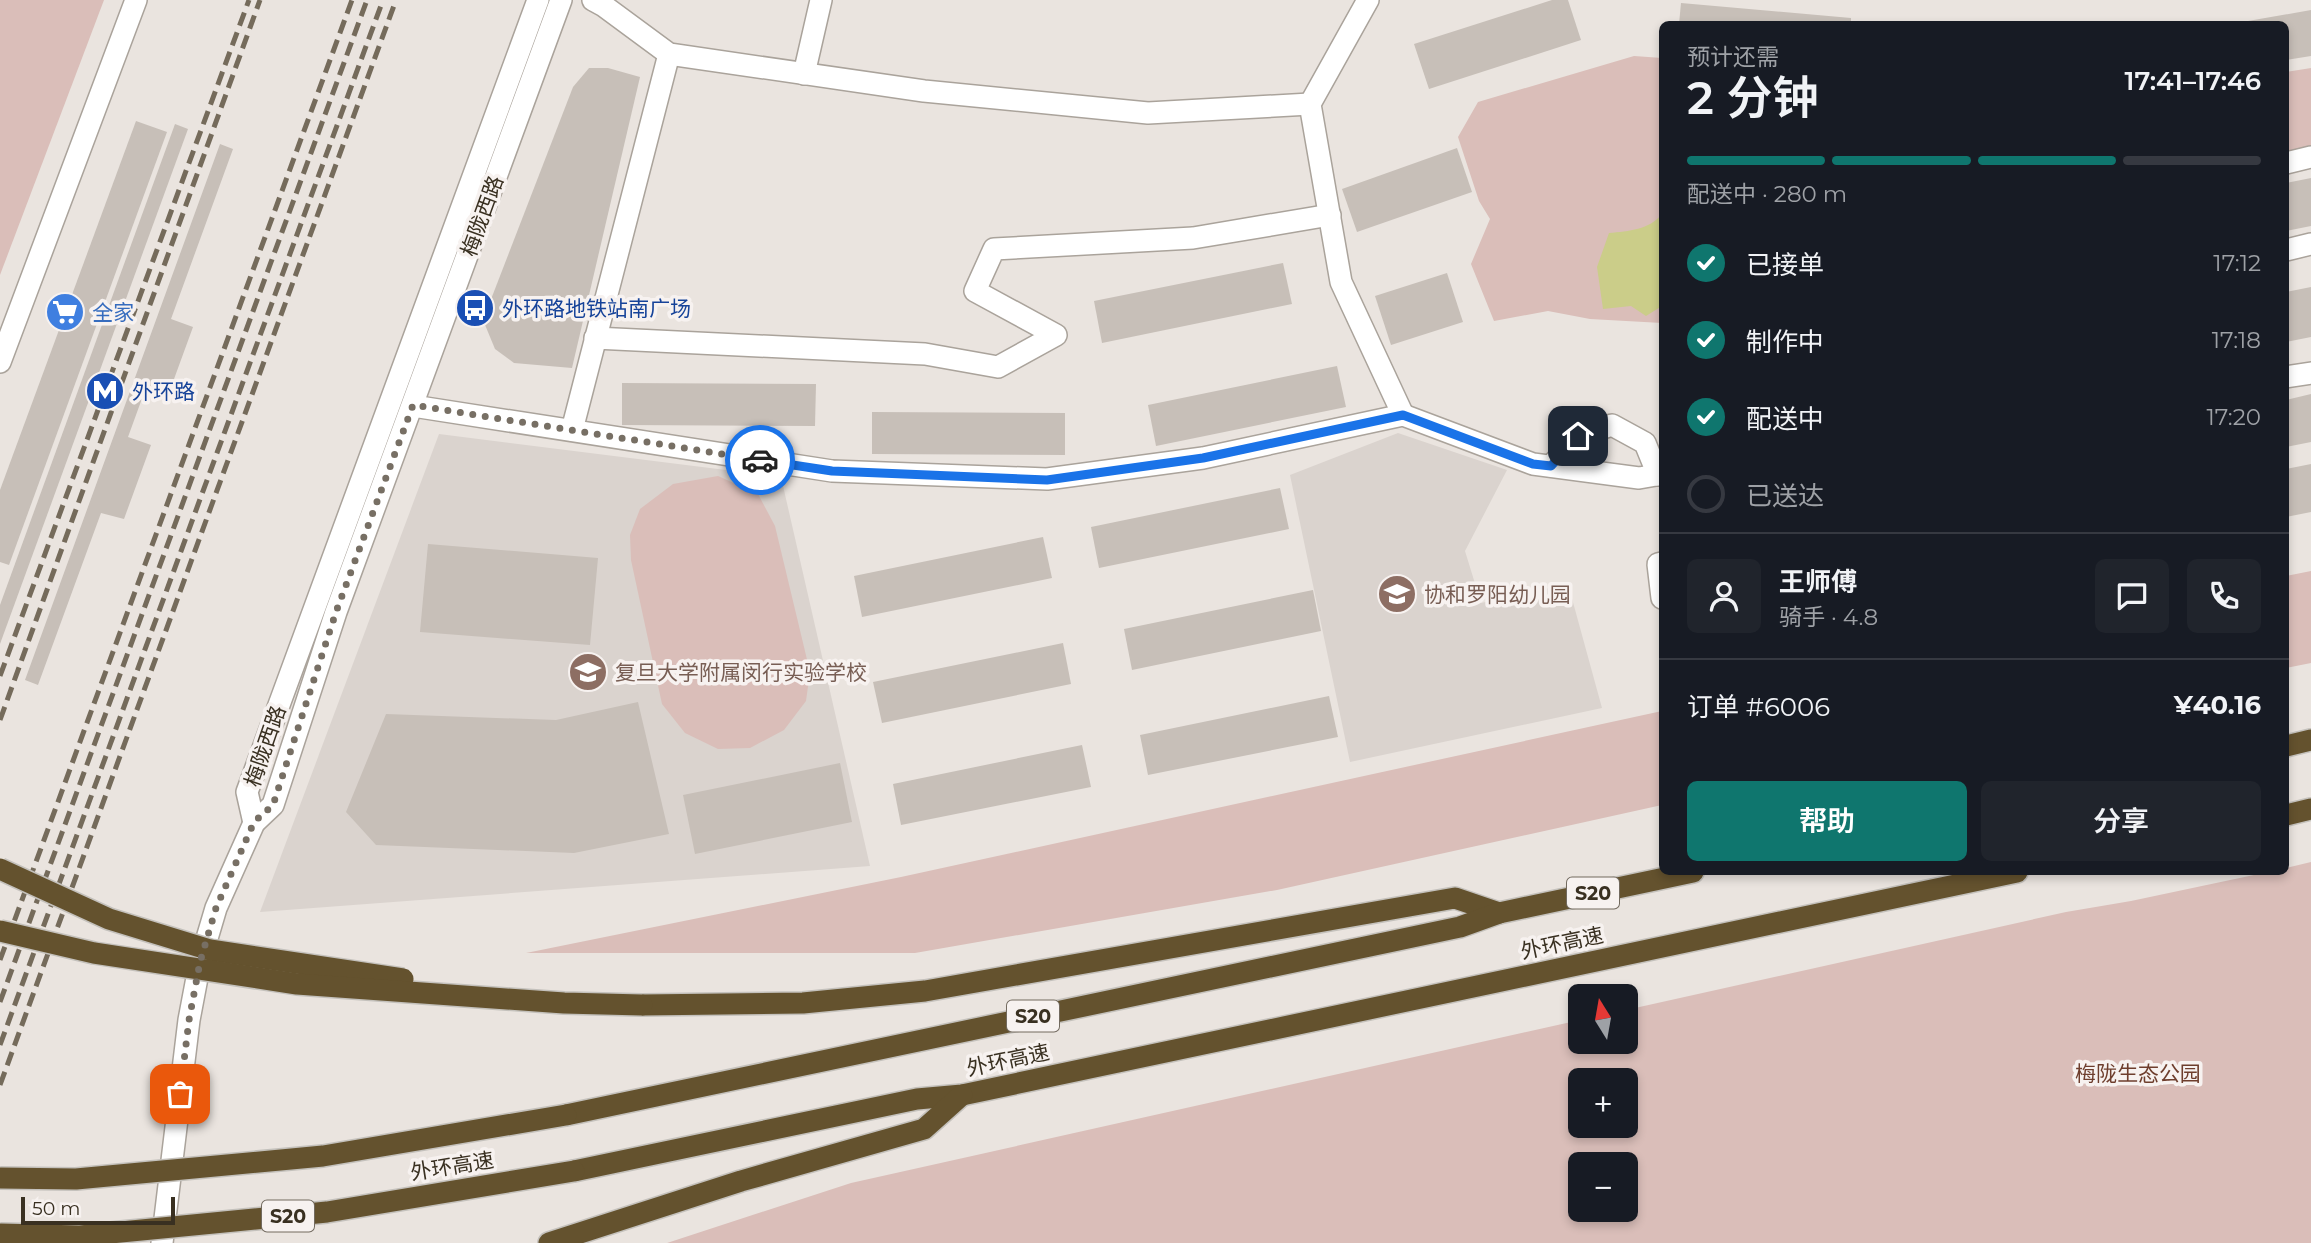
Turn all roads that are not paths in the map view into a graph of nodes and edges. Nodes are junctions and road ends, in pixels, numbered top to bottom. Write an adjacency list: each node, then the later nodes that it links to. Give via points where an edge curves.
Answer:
1 (136, 0): 16 (street)
2 (538, 0): 29 (street, 梅陇西路, via 247,792)
3 (561, 0): 19 (street, 梅陇西路)
4 (593, 0): 7 (street)
5 (821, 0): 8 (street)
6 (1367, 0): 9 (street)
7 (668, 54): 8 (street); 15 (street)
8 (804, 74): 9 (street, via 1148,114)
9 (1310, 104): 12 (street)
10 (2311, 157): 11 (street)
11 (2289, 162)
12 (1330, 215): 15 (street, via 1193,238 994,249 975,291 1056,335 998,367 925,354); 20 (street, via 1341,282)
13 (2311, 244): 14 (street)
14 (2289, 249)
15 (595, 338): 21 (street)
16 (0, 362)
17 (2311, 373): 18 (street)
18 (2289, 377)
19 (413, 405): 21 (street); 29 (street, 梅陇西路, via 336,612 273,805)
20 (1403, 415): 21 (street, via 1203,458 1047,480 832,471); 22 (street, via 1533,464)
21 (572, 430)
22 (1551, 466): 23 (street, via 1578,436 1612,425 1645,443); 24 (street, via 1639,478)
23 (1659, 473)
24 (1659, 475)
25 (2311, 740): 26 (highway)
26 (2289, 745)
27 (2311, 809): 28 (highway)
28 (2289, 814)
29 (254, 822): 39 (street, 梅陇西路, via 216,908 200,962)
30 (0, 869): 35 (highway, bridge, via 109,919 210,950)
31 (1679, 875): 33 (highway, 外环高速 / S20)
32 (2003, 875): 36 (highway, 外环高速 / S20)
33 (1499, 913): 35 (highway, bridge, via 1455,898 925,991 803,1003); 37 (highway, 外环高速 / S20, bridge, via 1460,927 566,1115 323,1156 76,1179)
34 (0, 931): 35 (highway, bridge, via 94,953 297,984)
35 (564, 1003)
36 (962, 1095): 38 (highway, 外环高速 / S20, bridge, via 917,1099 574,1171 327,1212 80,1236); 40 (highway, via 924,1129)
37 (0, 1178)
38 (0, 1234)
39 (162, 1243)
40 (549, 1243)

